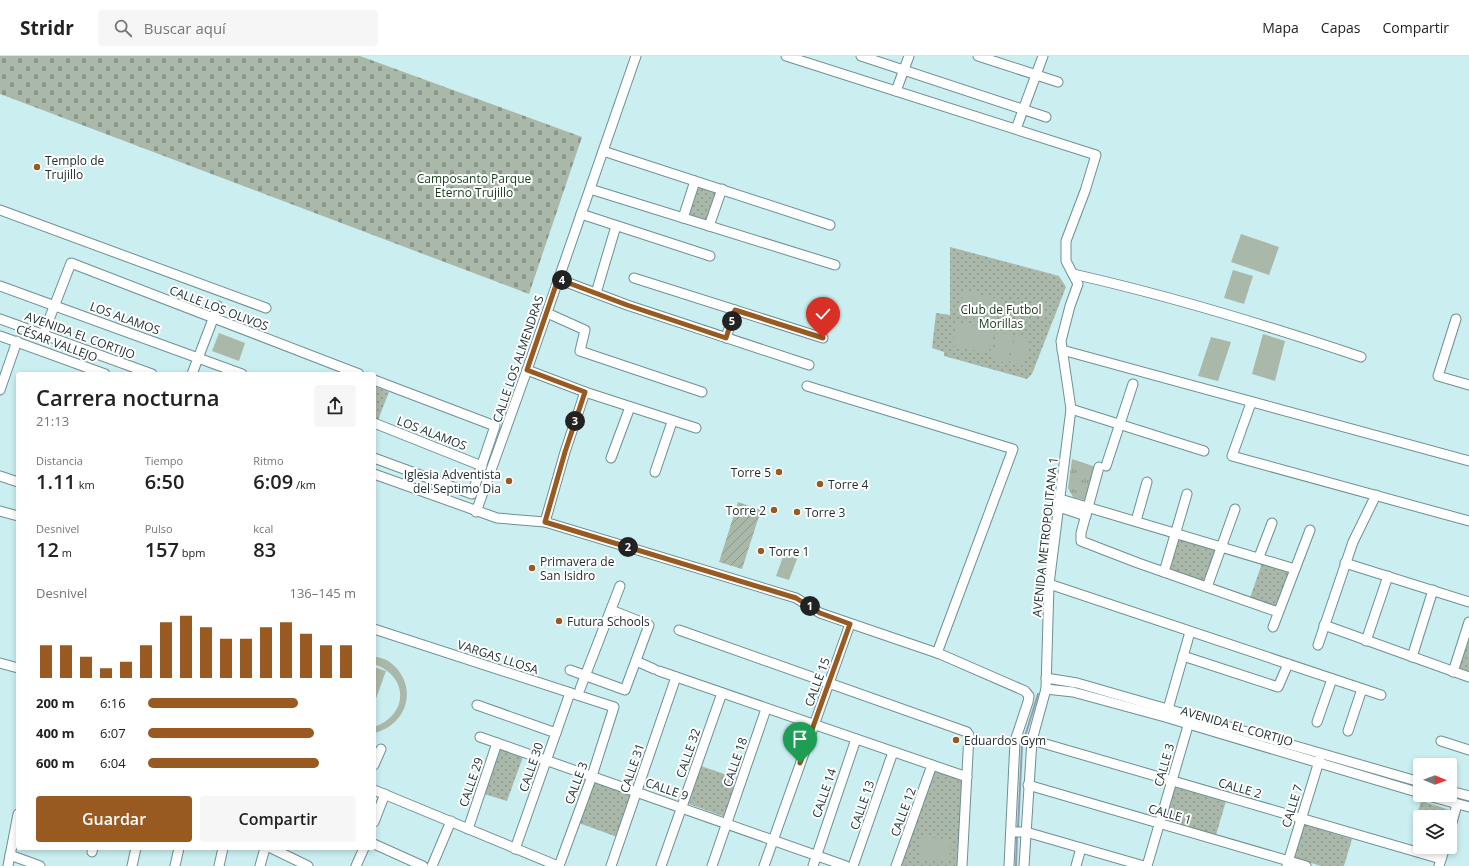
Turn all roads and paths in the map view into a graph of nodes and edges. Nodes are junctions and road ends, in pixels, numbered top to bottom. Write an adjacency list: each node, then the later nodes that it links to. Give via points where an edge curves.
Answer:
1 (636, 56): 14 (street, CALLE LOS ALMENDRAS)
2 (786, 56): 10 (street)
3 (860, 56): 7 (street)
4 (909, 56): 7 (street)
5 (978, 56): 8 (street)
6 (1043, 56): 8 (street)
7 (903, 70): 10 (street); 11 (street)
8 (1036, 75): 9 (street); 11 (street)
9 (1058, 82)
10 (896, 91): 13 (street)
11 (1023, 109): 12 (street); 13 (street)
12 (1046, 117)
13 (1016, 129): 26 (street, AVENIDA METROPOLITANA 1, via 1096,155 1066,241 1066,262)
14 (603, 151): 15 (street); 16 (street, CALLE LOS ALMENDRAS)
15 (695, 181): 17 (street); 20 (street)
16 (590, 189): 19 (street, CALLE LOS ALMENDRAS); 20 (street)
17 (722, 189): 21 (street); 23 (street)
18 (0, 210): 33 (street)
19 (581, 214): 22 (street); 28 (street, CALLE LOS ALMENDRAS)
20 (683, 218): 23 (street)
21 (830, 225)
22 (616, 226): 24 (street); 30 (street)
23 (710, 226): 25 (street)
24 (710, 256)
25 (835, 265)
26 (1073, 274): 44 (street, AVENIDA METROPOLITANA 1, via 1078,284 1061,341); 45 (street, via 1214,310)
27 (634, 278): 34 (street)
28 (558, 279): 30 (street); 35 (street, CALLE LOS ALMENDRAS)
29 (0, 286): 31 (street, LOS ALAMOS)
30 (596, 293): 41 (street)
31 (54, 305): 36 (street, CALLE LOS OLIVOS, via 70,264); 39 (street); 46 (street, LOS ALAMOS)
32 (218, 306): 36 (street)
33 (266, 308)
34 (735, 310): 41 (street); 42 (street)
35 (547, 313): 48 (street, CALLE LOS ALMENDRAS); 60 (street, via 585,330 580,351)
36 (213, 318): 46 (street); 53 (street, CALLE LOS OLIVOS)
37 (1456, 319): 56 (street, via 1438,376)
38 (0, 320): 39 (street, AVENIDA EL CORTIJO)
39 (43, 335): 50 (street, AVENIDA EL CORTIJO)
40 (0, 336): 43 (street, CÉSAR VALLEJO)
41 (726, 338): 47 (street)
42 (823, 338)
43 (17, 341): 49 (street, CÉSAR VALLEJO); 58 (street)
44 (1062, 350): 61 (street); 63 (street, AVENIDA METROPOLITANA 1)
45 (1361, 357)
46 (198, 358): 51 (street); 52 (street, LOS ALAMOS)
47 (809, 364)
48 (527, 370): 59 (street); 84 (street, CALLE LOS ALMENDRAS)
49 (100, 372)
50 (146, 372)
51 (193, 372)
52 (236, 372)
53 (351, 372)
54 (376, 381): 72 (street, via 494,426)
55 (1133, 384): 66 (street)
56 (1469, 385)
57 (808, 386): 115 (street, via 1013,449)
58 (0, 390)
59 (585, 392): 62 (street); 89 (street)
60 (702, 392)
61 (1251, 403): 71 (street); 79 (street, via 1232,456)
62 (630, 407): 64 (street); 69 (street)
63 (1071, 409): 66 (street); 80 (street, AVENIDA METROPOLITANA 1)
64 (672, 422): 67 (street); 73 (street)
65 (376, 424): 72 (street, LOS ALAMOS)
66 (1120, 425): 68 (street); 81 (street)
67 (696, 428)
68 (1204, 451)
69 (611, 458)
70 (376, 459): 72 (street, via 472,494)
71 (1469, 461)
72 (482, 466)
73 (655, 472)
74 (376, 475): 84 (street)
75 (0, 476): 76 (street)
76 (16, 481)
77 (1147, 482): 87 (street)
78 (1187, 494): 92 (street)
79 (1376, 495): 88 (street); 95 (street)
80 (1059, 503): 81 (street); 86 (street); 99 (street, AVENIDA METROPOLITANA 1)
81 (1088, 506): 86 (street); 87 (street)
82 (1235, 509): 93 (street)
83 (0, 511): 85 (street)
84 (476, 512): 89 (street, via 497,518)
85 (16, 515)
86 (1086, 516): 97 (street, via 1081,541)
87 (1136, 521): 92 (street)
88 (1469, 521)
89 (545, 522): 107 (street, via 796,598 820,613)
90 (1272, 522): 94 (street)
91 (1310, 530): 96 (street)
92 (1175, 533): 93 (street); 97 (street)
93 (1222, 546): 94 (street); 101 (street)
94 (1259, 557): 96 (street)
95 (1345, 563): 98 (street); 108 (street)
96 (1295, 569): 105 (street)
97 (1164, 572): 101 (street)
98 (1388, 576): 102 (street); 113 (street)
99 (1050, 584): 112 (street); 127 (street, AVENIDA METROPOLITANA 1)
100 (620, 586): 104 (street)
101 (1207, 587): 105 (street)
102 (1433, 590): 103 (street); 117 (street)
103 (1469, 602)
104 (611, 610): 118 (street, via 649,625); 124 (street)
105 (1278, 612): 109 (street)
106 (1469, 622): 123 (street)
107 (850, 624): 115 (street); 129 (street, CALLE 15)
108 (1324, 625): 113 (street); 114 (street)
109 (1273, 627)
110 (376, 630): 133 (street, VARGAS LLOSA)
111 (679, 630): 129 (street)
112 (1190, 632): 116 (street); 120 (street)
113 (1366, 641): 117 (street)
114 (1318, 645)
115 (937, 653): 181 (street, via 1026,691 1029,696 1014,741)
116 (1183, 656): 120 (street, via 1278,688); 139 (street)
117 (1412, 657): 123 (street)
118 (636, 661): 124 (street, via 625,690); 125 (street)
119 (0, 663): 121 (street)
120 (1288, 664): 128 (street)
121 (16, 667)
122 (570, 670): 124 (street)
123 (1453, 672): 126 (street)
124 (586, 676): 130 (street)
125 (676, 677): 134 (street); 164 (street, CALLE 31)
126 (1469, 677)
127 (1046, 678): 131 (street, AVENIDA METROPOLITANA 1); 139 (street, AVENIDA EL CORTIJO, via 1077,683)
128 (1332, 679): 132 (street); 141 (street)
129 (829, 684): 142 (street, CALLE 15); 159 (street, via 967,732)
130 (580, 689)
131 (1046, 689): 140 (street, AVENIDA EL CORTIJO, via 1073,692); 147 (street, AVENIDA METROPOLITANA 1)
132 (1362, 689): 135 (street); 143 (street)
133 (570, 693): 137 (street, VARGAS LLOSA); 144 (street, CALLE 30)
134 (722, 693): 138 (street); 171 (street, CALLE 32)
135 (1381, 695)
136 (477, 705): 144 (street)
137 (614, 707): 158 (street, CALLE 3)
138 (766, 709): 142 (street); 177 (street, CALLE 18)
139 (1168, 709): 140 (street, AVENIDA EL CORTIJO)
140 (1189, 720): 153 (street, AVENIDA EL CORTIJO); 156 (street, AVENIDA EL CORTIJO); 161 (street, CALLE 3)
141 (1317, 722)
142 (814, 725): 146 (street); 182 (street, CALLE 15)
143 (1348, 731)
144 (556, 732): 155 (street, CALLE 30)
145 (480, 737): 149 (street, CALLE 9)
146 (856, 739): 152 (street); 193 (street, CALLE 14)
147 (1032, 740): 161 (street, CALLE 2); 162 (street, AVENIDA METROPOLITANA 1)
148 (1441, 741): 151 (street)
149 (497, 743): 155 (street, CALLE 9); 180 (street, CALLE 29)
150 (381, 749): 154 (street)
151 (1469, 750)
152 (893, 752): 157 (street); 214 (street, CALLE 13)
153 (1321, 753): 156 (street, CALLE 7); 160 (street, AVENIDA EL CORTIJO)
154 (376, 760)
155 (546, 760): 158 (street, CALLE 9); 185 (street, CALLE 30)
156 (1318, 762): 165 (street, AVENIDA EL CORTIJO); 175 (street, CALLE 7)
157 (932, 766): 159 (street); 215 (street, CALLE 12)
158 (592, 776): 164 (street, CALLE 9); 207 (street, CALLE 3)
159 (967, 777): 216 (street)
160 (1413, 780)
161 (1172, 781): 175 (street, CALLE 2); 179 (street, CALLE 3)
162 (1028, 785): 179 (street, CALLE 1); 181 (street, AVENIDA METROPOLITANA 1)
163 (376, 791): 167 (street)
164 (637, 791): 171 (street, CALLE 9); 208 (street, CALLE 31)
165 (1413, 791)
166 (1457, 793): 168 (street)
167 (385, 794): 174 (street); 176 (street)
168 (1469, 796)
169 (1450, 802): 170 (street)
170 (1457, 804): 172 (street); 173 (street)
171 (682, 807): 177 (street, CALLE 9); 209 (street, CALLE 32)
172 (1469, 807)
173 (1455, 810)
174 (376, 817)
175 (1300, 818): 195 (street, CALLE 2); 196 (street, CALLE 7)
176 (451, 821): 180 (street); 206 (street)
177 (727, 823): 182 (street, CALLE 9); 210 (street, CALLE 18)
178 (16, 824): 192 (street)
179 (1160, 824): 196 (street, CALLE 1); 220 (street, CALLE 3)
180 (468, 829): 185 (street)
181 (1018, 832): 184 (street); 217 (street, AVENIDA METROPOLITANA 1); 218 (street, AVENIDA METROPOLITANA 1)
182 (774, 839): 193 (street, CALLE 9); 211 (street, CALLE 15)
183 (376, 845): 205 (street)
184 (1081, 848): 219 (street); 220 (street)
185 (515, 849): 194 (street)
186 (136, 850): 200 (street)
187 (179, 850): 201 (street)
188 (223, 850): 202 (street)
189 (264, 850): 203 (street)
190 (275, 850): 197 (street)
191 (363, 850): 204 (street)
192 (10, 855): 198 (street); 199 (street)
193 (816, 855): 212 (street, CALLE 14); 213 (street, CALLE 9)
194 (538, 862): 207 (street)
195 (1440, 862)
196 (1287, 863): 221 (street, CALLE 1)
197 (304, 865)
198 (8, 866)
199 (40, 866)
200 (132, 866)
201 (175, 866)
202 (219, 866)
203 (260, 866)
204 (356, 866)
205 (423, 866)
206 (432, 866)
207 (558, 866)
208 (611, 866)
209 (661, 866)
210 (712, 866)
211 (764, 866)
212 (813, 866)
213 (846, 866)
214 (853, 866)
215 (896, 866)
216 (962, 866)
217 (1009, 866)
218 (1024, 866)
219 (1076, 866)
220 (1145, 866)
221 (1306, 866)

